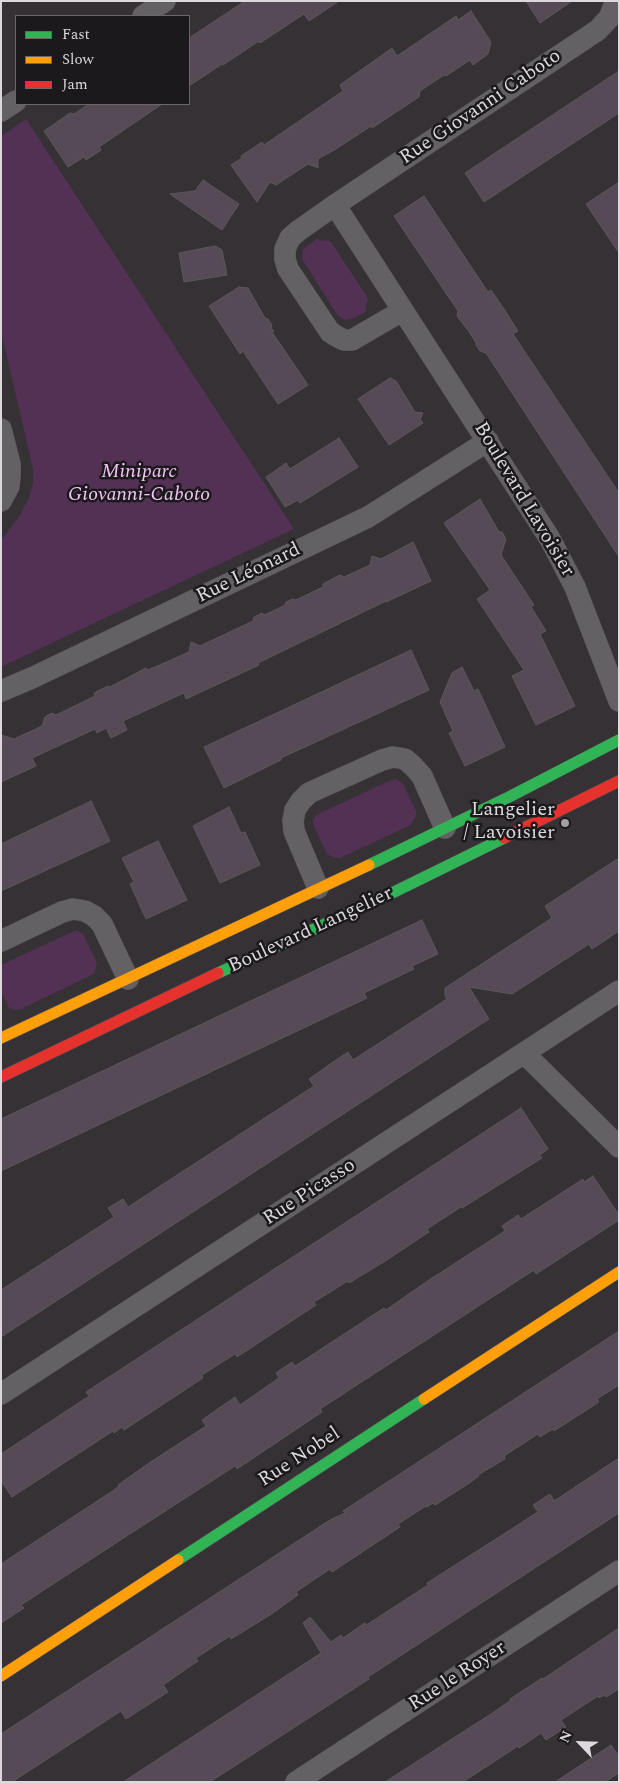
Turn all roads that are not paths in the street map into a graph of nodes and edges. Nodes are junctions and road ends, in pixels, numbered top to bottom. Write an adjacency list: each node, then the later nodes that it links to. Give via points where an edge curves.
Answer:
1 (165, 1): 3 (street)
2 (616, 1): 6 (street, Rue Giovanni Caboto, via 609,18 598,30)
3 (144, 15)
4 (15, 102): 5 (street)
5 (1, 112)
6 (335, 205): 7 (street, Boulevard Lavoisier); 7 (street, via 290,238 284,259 288,269 330,332 344,340 360,337)
7 (402, 311): 9 (street, Boulevard Lavoisier)
8 (1, 429): 10 (street, via 10,464 9,486)
9 (488, 441): 11 (street, Rue Léonard, via 368,517); 12 (street, Boulevard Lavoisier, via 568,571)
10 (1, 501)
11 (1, 690)
12 (619, 701)
13 (619, 740): 15 (main road, Boulevard Langelier)
14 (619, 781): 22 (main road, Boulevard Langelier, via 393,893)
15 (445, 828): 16 (main road, Boulevard Langelier); 16 (street, Boulevard Langelier, via 422,776 405,760 393,757 382,760 309,793 295,810 293,821)
16 (318, 888): 18 (main road, Boulevard Langelier)
17 (1, 941): 18 (street, via 62,912 73,909 85,911 102,924)
18 (128, 980): 20 (main road, Boulevard Langelier)
19 (619, 991): 21 (street, Rue Picasso)
20 (1, 1038)
21 (524, 1054): 23 (street); 25 (street, Rue Picasso)
22 (1, 1077)
23 (619, 1147)
24 (619, 1272): 27 (main road, Rue Nobel)
25 (1, 1394)
26 (619, 1571): 28 (street, Rue le Royer)
27 (1, 1676)
28 (296, 1782)

